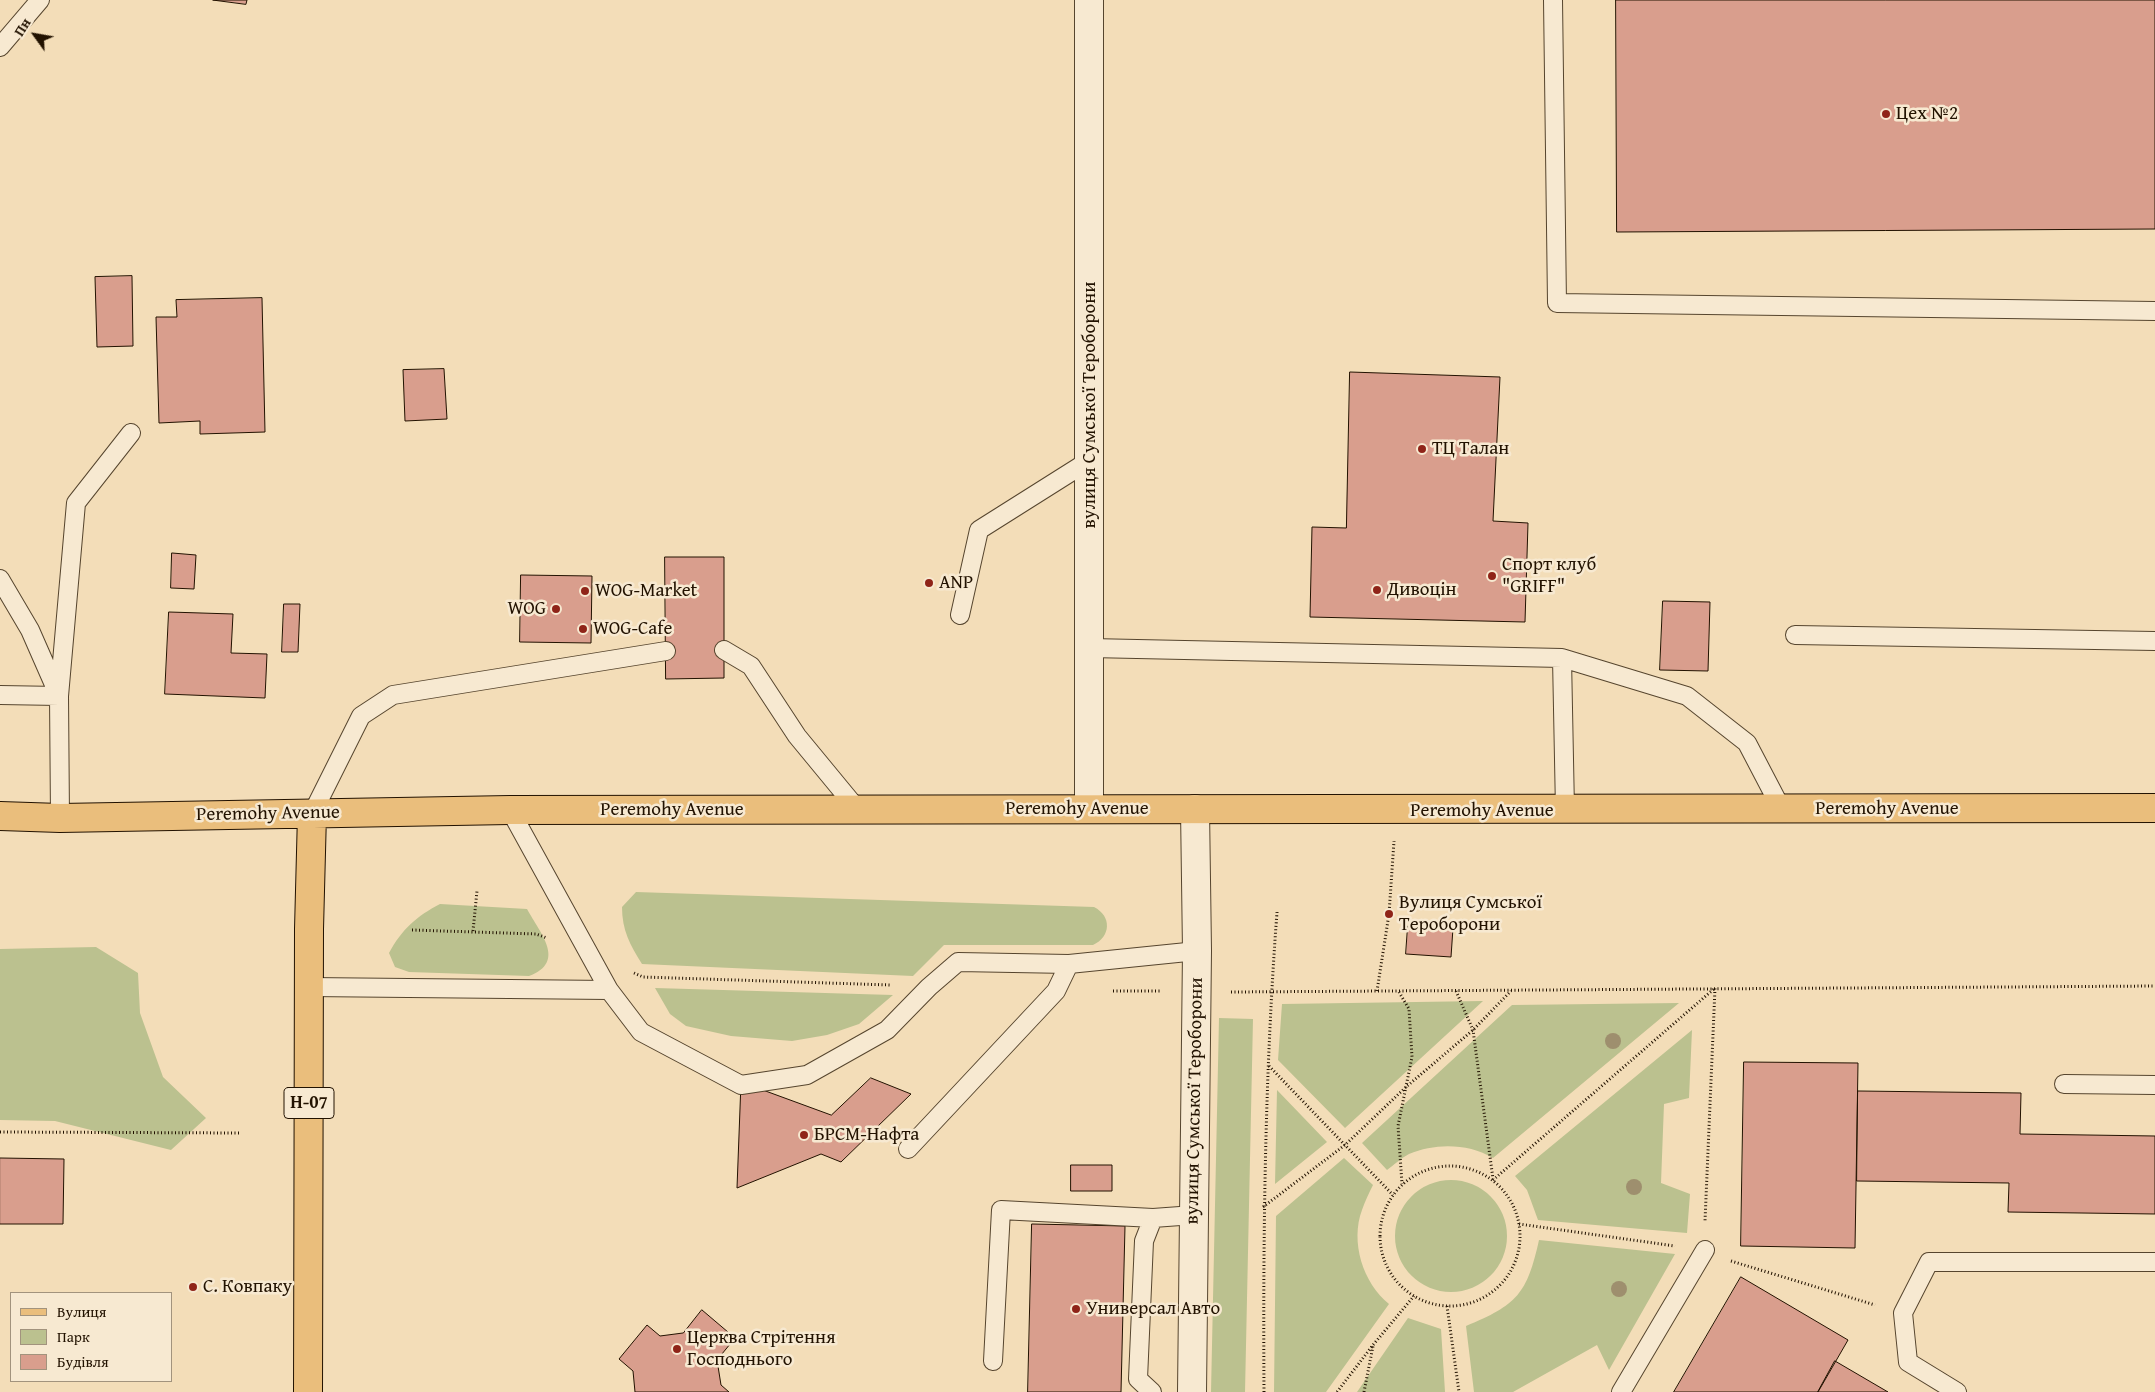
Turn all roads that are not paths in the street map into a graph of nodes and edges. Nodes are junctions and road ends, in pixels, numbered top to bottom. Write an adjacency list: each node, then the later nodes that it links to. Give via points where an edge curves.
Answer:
1 (40, 0): 4 (lane)
2 (1089, 0): 7 (street, вулиця Сумської Тероборони)
3 (1553, 0): 5 (lane, via 1557,303)
4 (0, 47)
5 (2155, 311)
6 (132, 433): 17 (lane, via 76,503)
7 (1090, 460): 9 (lane, via 979,530); 12 (street, вулиця Сумської Тероборони)
8 (0, 579): 17 (lane, via 30,630)
9 (960, 615)
10 (1795, 635): 11 (lane)
11 (2155, 641)
12 (1090, 648): 15 (lane); 19 (street, вулиця Сумської Тероборони)
13 (724, 650): 22 (lane, via 750,666 797,736)
14 (666, 651): 25 (lane, via 393,695 361,716)
15 (1562, 658): 23 (lane); 24 (lane, via 1687,696 1746,743)
16 (0, 695): 17 (lane)
17 (59, 696): 27 (lane)
18 (2155, 808): 24 (main road, Peremohy Avenue)
19 (1089, 809): 20 (main road, Peremohy Avenue); 22 (main road, Peremohy Avenue)
20 (1195, 809): 23 (main road, Peremohy Avenue); 28 (street, вулиця Сумської Тероборони)
21 (510, 810): 22 (main road, Peremohy Avenue); 25 (main road, Peremohy Avenue); 31 (lane)
22 (858, 810)
23 (1565, 810): 24 (main road, Peremohy Avenue)
24 (1782, 810)
25 (312, 814): 27 (main road, Peremohy Avenue); 30 (main road, Н-07)
26 (0, 816): 27 (main road, Peremohy Avenue)
27 (60, 818)
28 (1197, 951): 29 (lane); 35 (street, вулиця Сумської Тероборони)
29 (1069, 964): 31 (lane, via 958,962 887,1030 807,1075 741,1085 641,1032); 34 (lane, via 1056,991)
30 (309, 987): 31 (lane); 40 (main road, Н-07)
31 (609, 990)
32 (2064, 1084): 33 (lane)
33 (2155, 1085)
34 (908, 1149)
35 (1194, 1216): 36 (lane); 42 (street, вулиця Сумської Тероборони)
36 (1153, 1218): 39 (lane, via 1001,1210); 41 (lane, via 1144,1240 1138,1379)
37 (1705, 1250): 43 (lane)
38 (2155, 1262): 44 (lane, via 1929,1262 1903,1313 1908,1362)
39 (992, 1362)
40 (308, 1392)
41 (1152, 1392)
42 (1192, 1392)
43 (1621, 1392)
44 (1957, 1392)

